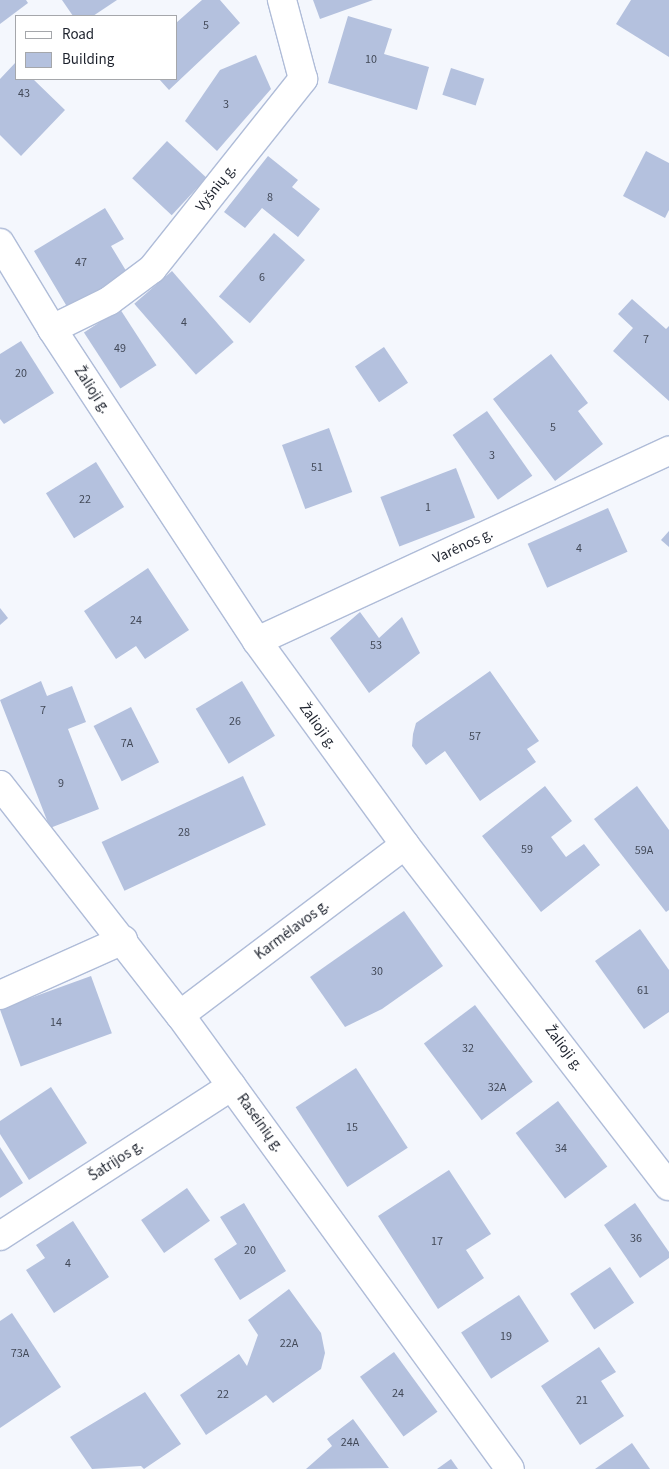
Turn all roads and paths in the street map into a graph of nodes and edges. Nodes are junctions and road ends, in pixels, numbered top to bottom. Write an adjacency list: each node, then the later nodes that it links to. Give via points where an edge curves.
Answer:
1 (282, 0): 3 (street, Vyšnių g., via 303,79 152,269 109,301)
2 (0, 243): 3 (street, Žalioji g.)
3 (52, 329): 5 (street, Žalioji g.)
4 (669, 451): 5 (street, Varėnos g.)
5 (257, 641): 7 (street, Žalioji g.)
6 (0, 785): 8 (street, Raseinių g.)
7 (404, 845): 10 (street, Karmėlavos g.); 12 (street, Žalioji g.)
8 (123, 940): 9 (street); 10 (street, Raseinių g.)
9 (0, 995)
10 (180, 1015): 11 (street, Raseinių g.)
11 (232, 1086): 13 (street, Šatrijos g.); 14 (street, Raseinių g.)
12 (669, 1186)
13 (0, 1236)
14 (510, 1469)

